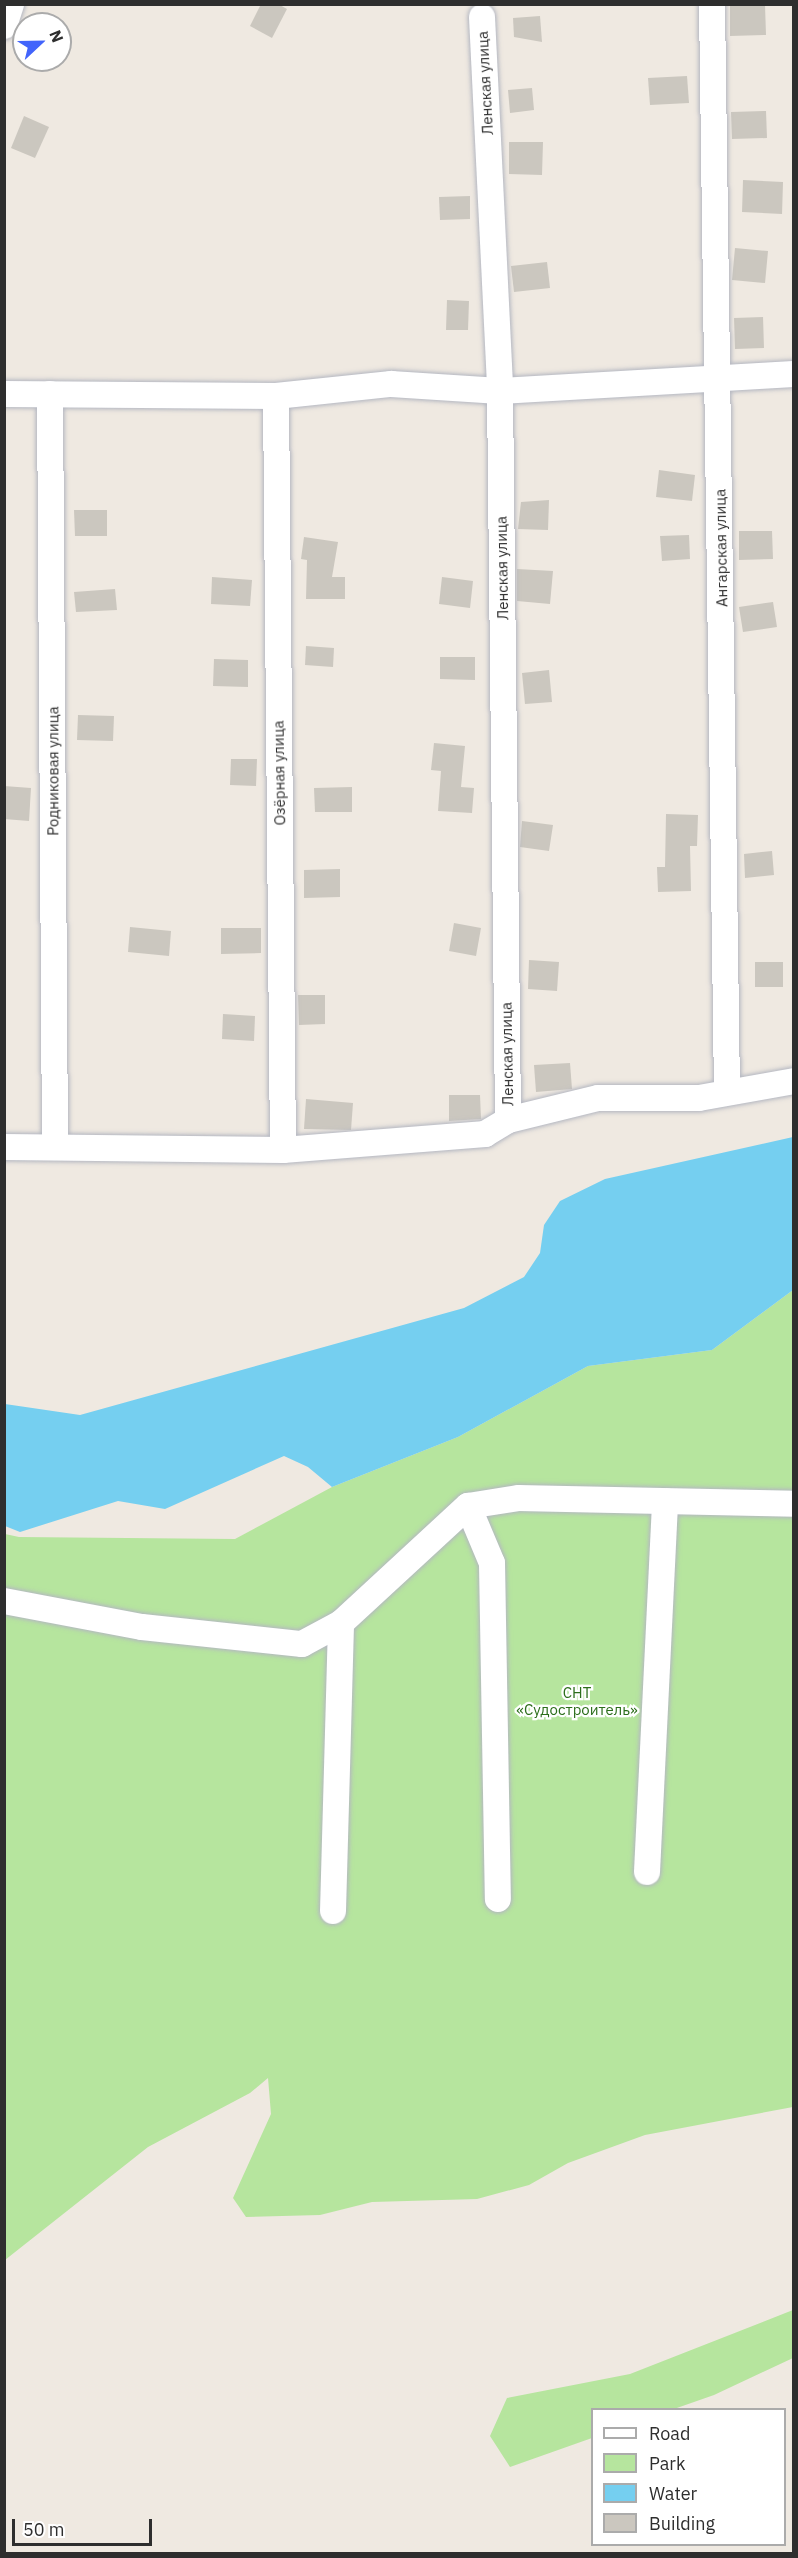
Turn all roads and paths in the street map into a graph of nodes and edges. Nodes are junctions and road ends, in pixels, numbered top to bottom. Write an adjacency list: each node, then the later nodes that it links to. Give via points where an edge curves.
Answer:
1 (11, 4): 4 (street)
2 (712, 4): 6 (street, Ангарская улица)
3 (482, 17): 7 (street, Ленская улица)
4 (4, 26)
5 (794, 374): 6 (street)
6 (719, 379): 7 (street); 12 (street, Ангарская улица)
7 (500, 391): 10 (street, via 391,384); 13 (street, Ленская улица)
8 (4, 394): 9 (street)
9 (50, 394): 10 (street); 15 (street, Родниковая улица)
10 (276, 396): 16 (street, Озёрная улица)
11 (794, 1081): 12 (street)
12 (727, 1091): 13 (street, via 699,1098 598,1098)
13 (508, 1120): 16 (street, via 485,1134)
14 (4, 1146): 15 (street)
15 (55, 1148): 16 (street)
16 (283, 1150)
17 (665, 1501): 18 (street); 19 (street, via 519,1498); 22 (street)
18 (794, 1504)
19 (468, 1506): 21 (street); 23 (street, via 492,1563)
20 (4, 1601): 21 (street, via 142,1627 302,1644)
21 (341, 1623): 24 (street)
22 (647, 1872)
23 (498, 1899)
24 (333, 1911)

